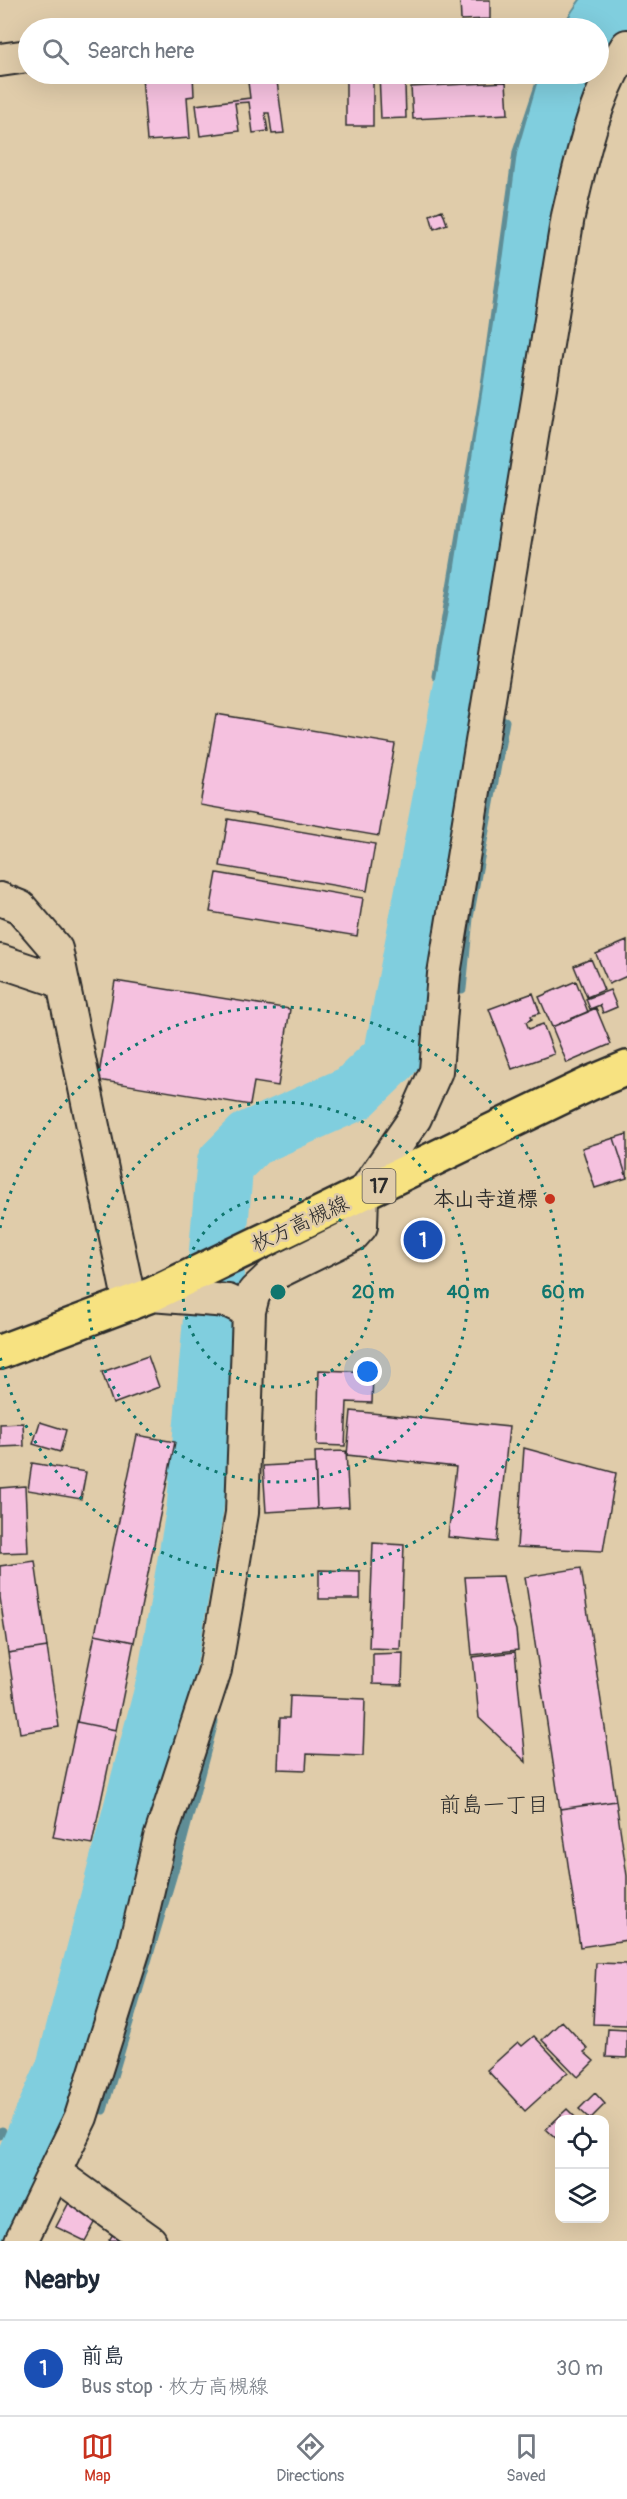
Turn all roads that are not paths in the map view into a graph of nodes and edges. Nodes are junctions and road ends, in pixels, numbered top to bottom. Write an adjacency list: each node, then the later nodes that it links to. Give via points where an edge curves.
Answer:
1 (614, 52): 4 (street)
2 (18, 57): 3 (street)
3 (0, 60)
4 (609, 67)
5 (603, 84): 10 (street, via 568,216 444,974 436,1071 415,1118)
6 (0, 899): 8 (street, via 20,907 56,949)
7 (0, 961): 8 (street)
8 (63, 982): 11 (street)
9 (627, 1068): 10 (main road, 枚方高槻線 / 17)
10 (362, 1195): 11 (main road, 枚方高槻線 / 17); 12 (street, via 361,1226 353,1235 272,1275 254,1292)
11 (141, 1300): 12 (street, via 228,1301); 13 (main road, 枚方高槻線 / 17)
12 (249, 1311): 14 (street, via 242,1513 215,1671 160,1838 134,1949 81,2117)
13 (0, 1352)
14 (54, 2172): 15 (street); 16 (street)
15 (21, 2241)
16 (150, 2241)

